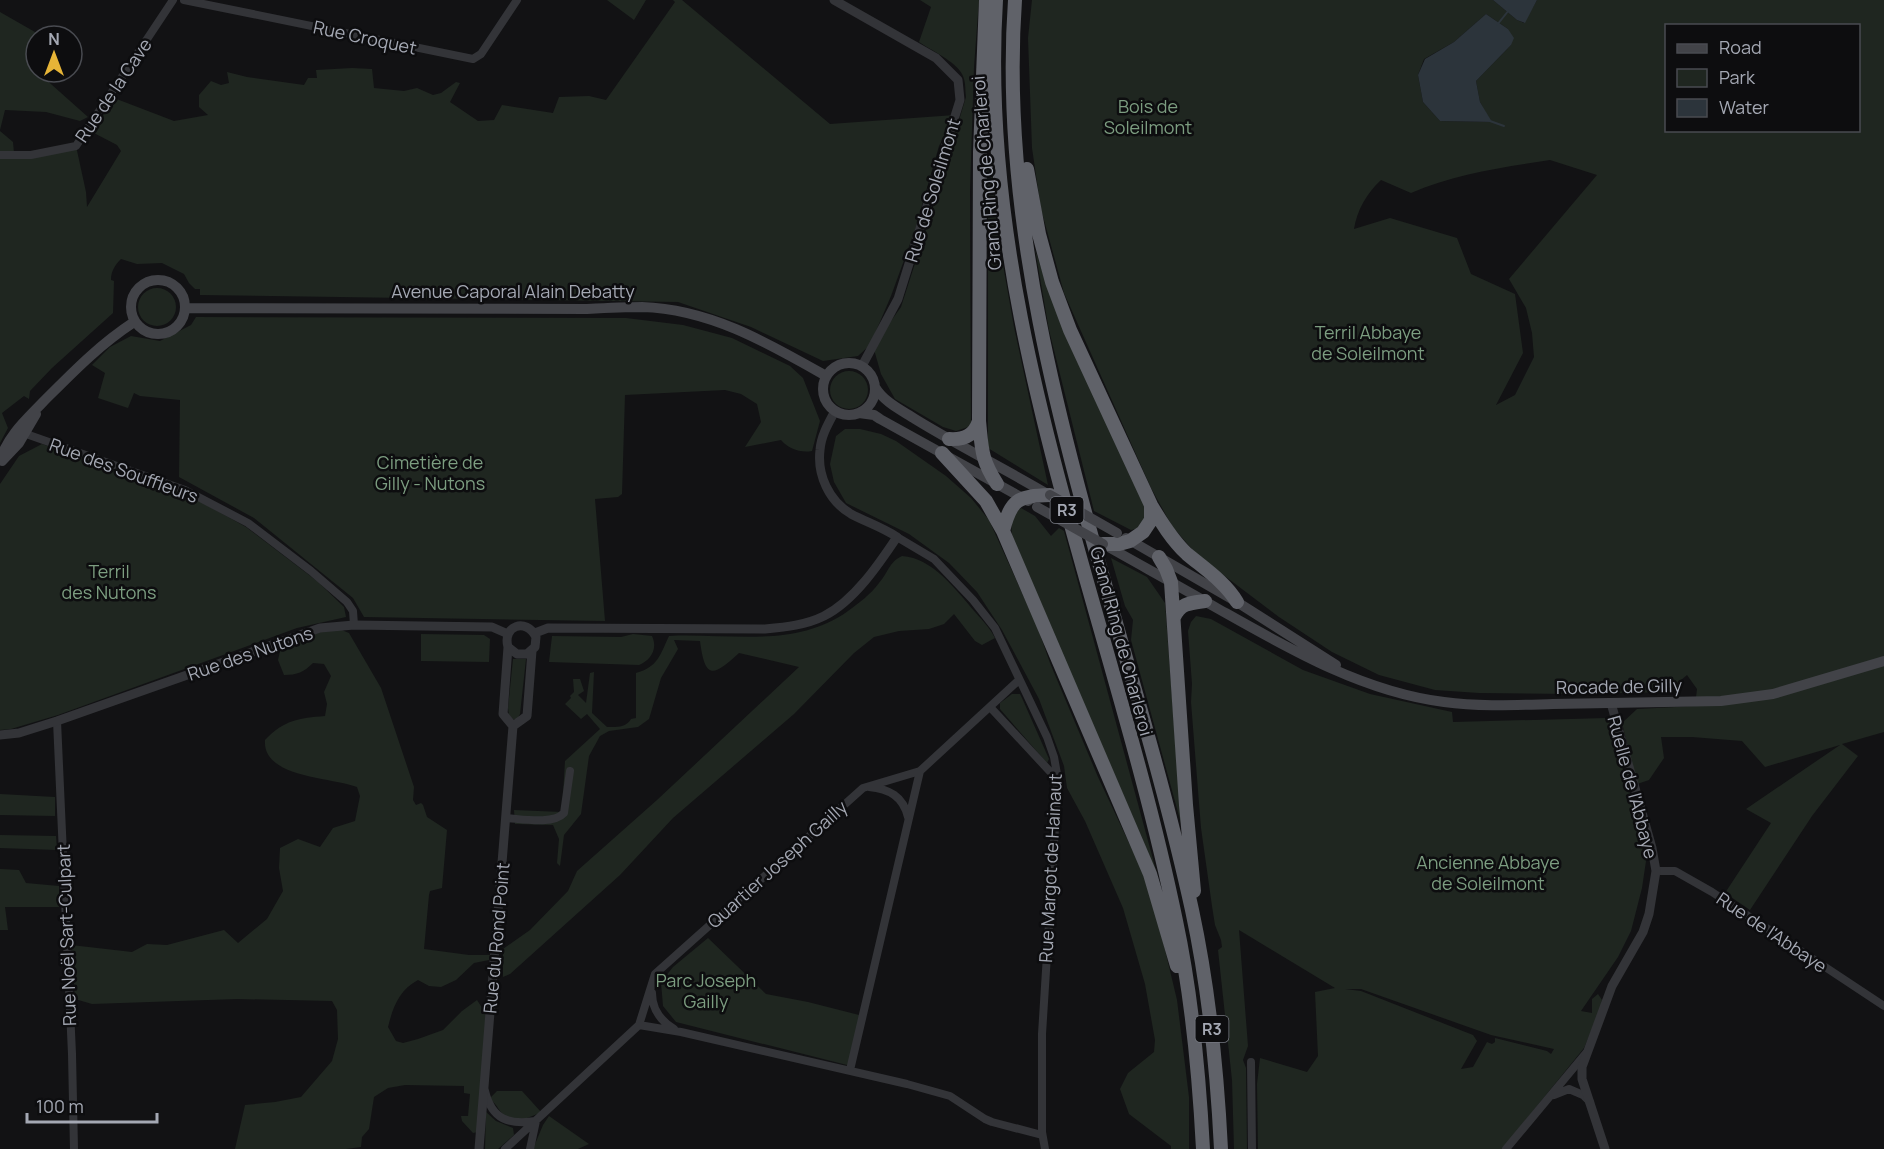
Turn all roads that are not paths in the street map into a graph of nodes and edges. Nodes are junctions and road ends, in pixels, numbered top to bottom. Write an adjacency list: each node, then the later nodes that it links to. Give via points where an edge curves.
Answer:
1 (173, 0): 9 (street, Rue de la Cave, via 76,146 31,155)
2 (184, 0): 3 (street, Rue Croquet, via 473,59 481,54)
3 (517, 0)
4 (834, 0): 12 (street, Rue de Soleilmont, via 936,58 958,80 960,100 898,298)
5 (986, 0): 18 (highway, via 980,152)
6 (996, 0): 60 (highway, Grand Ring de Charleroi / R3, via 998,149 1024,340 1154,829 1176,922)
7 (1015, 0): 8 (highway, Grand Ring de Charleroi / R3)
8 (1016, 146): 27 (highway, via 1026,166 1038,234 1070,330); 57 (highway, Grand Ring de Charleroi / R3, via 1032,277 1054,388)
9 (0, 155)
10 (185, 308): 11 (main road, via 179,324 165,334 148,333); 11 (main road, via 184,299 173,284 165,280 146,282 138,287 130,304); 13 (main road, Avenue Caporal Alain Debatty, via 644,307 716,321 780,349)
11 (134, 322): 15 (main road, via 76,368)
12 (862, 366): 13 (main road, via 842,364); 14 (main road)
13 (826, 376): 16 (main road, via 822,391 828,406)
14 (875, 387): 17 (main road, via 868,407); 20 (main road, via 890,403)
15 (42, 403): 19 (main road); 23 (main road, via 21,423)
16 (835, 411): 17 (main road); 29 (street, via 820,450 825,483 833,499 850,513)
17 (858, 413): 21 (main road, via 874,415)
18 (980, 422): 20 (highway, via 969,437); 22 (highway)
19 (26, 431): 23 (main road); 37 (street, Rue des Souffleurs, via 185,490 248,523 347,602 353,611)
20 (949, 439): 22 (main road)
21 (942, 453): 24 (main road); 28 (highway, via 986,501)
22 (983, 457): 24 (highway); 26 (main road)
23 (0, 461)
24 (997, 484): 26 (main road)
25 (1050, 495): 26 (highway); 30 (main road, bridge)
26 (1031, 496): 28 (highway, via 1013,505); 31 (main road, bridge)
27 (1151, 505): 30 (highway, via 1151,520 1143,532); 35 (highway, via 1185,552 1229,588)
28 (1003, 531): 60 (highway, via 1150,874)
29 (897, 537): 38 (street, via 849,598 825,616 795,626 548,628); 44 (street, Rue Margot de Hainaut, via 934,559 974,600 995,628)
30 (1122, 543): 31 (highway); 32 (main road); 33 (main road)
31 (1103, 544)
32 (1159, 557): 33 (highway); 35 (main road)
33 (1171, 582): 34 (main road); 36 (highway)
34 (1205, 601): 36 (highway, via 1187,604); 43 (main road, via 1303,656)
35 (1237, 602): 43 (main road)
36 (1174, 617): 57 (highway, via 1195,886)
37 (354, 626): 39 (street, Rue des Nutons, via 492,627); 47 (street, Rue des Nutons, via 320,628)
38 (535, 633): 39 (street, via 521,625); 41 (street, via 537,642)
39 (508, 634): 40 (street)
40 (508, 647): 41 (street, via 517,654); 48 (street, Rue du Rond Point, via 503,714)
41 (532, 651): 48 (street, Rue du Rond Point, via 526,716)
42 (1884, 661): 45 (main road, Rocade de Gilly, via 1749,698)
43 (1354, 677): 45 (main road, Rocade de Gilly, via 1444,702)
44 (1019, 680): 46 (street, Quartier Joseph Gailly); 52 (street, Rue Margot de Hainaut, via 1047,738)
45 (1611, 704): 56 (street, Ruelle de l'Abbaye)
46 (990, 707): 51 (street, Quartier Joseph Gailly); 52 (street)
47 (57, 721): 49 (street, Rue des Nutons); 72 (street, Rue Noël Sart-Culpart)
48 (513, 726): 54 (street, Rue du Rond Point)
49 (0, 735)
50 (570, 771): 54 (street, via 561,816 552,820)
51 (920, 771): 53 (street, Quartier Joseph Gailly); 55 (street)
52 (1057, 779): 70 (street, Rue Margot de Hainaut, via 1042,1011)
53 (863, 788): 55 (street, via 894,793); 58 (street, Quartier Joseph Gailly, via 655,974)
54 (506, 818): 66 (street, Rue du Rond Point)
55 (908, 818): 65 (street)
56 (1656, 871): 59 (street, Rue de l'Abbaye, via 1675,871 1712,892); 63 (street, via 1643,932 1612,986)
57 (1192, 911): 78 (highway, Grand Ring de Charleroi / R3, via 1213,1036)
58 (652, 983): 61 (street, Quartier Joseph Gailly); 62 (street, via 651,997 660,1017)
59 (1882, 1003)
60 (1191, 1011): 77 (highway, Grand Ring de Charleroi / R3)
61 (639, 1025): 62 (street); 69 (street, Quartier Joseph Gailly)
62 (681, 1032): 65 (street)
63 (1586, 1053): 67 (street); 68 (street, via 1582,1079)
64 (1251, 1062): 79 (street)
65 (850, 1070): 70 (street, via 950,1096 985,1119)
66 (484, 1088): 69 (street, via 487,1101 499,1117 516,1123); 73 (street, Rue du Rond Point)
67 (1550, 1097): 68 (street, via 1569,1089); 80 (street)
68 (1590, 1102): 71 (street)
69 (537, 1121): 74 (street, Quartier Joseph Gailly); 75 (street)
70 (1042, 1135): 76 (street, Rue Margot de Hainaut)
71 (1604, 1148)
72 (74, 1149)
73 (480, 1149)
74 (505, 1149)
75 (530, 1149)
76 (1045, 1149)
77 (1203, 1149)
78 (1221, 1149)
79 (1252, 1149)
80 (1506, 1149)

